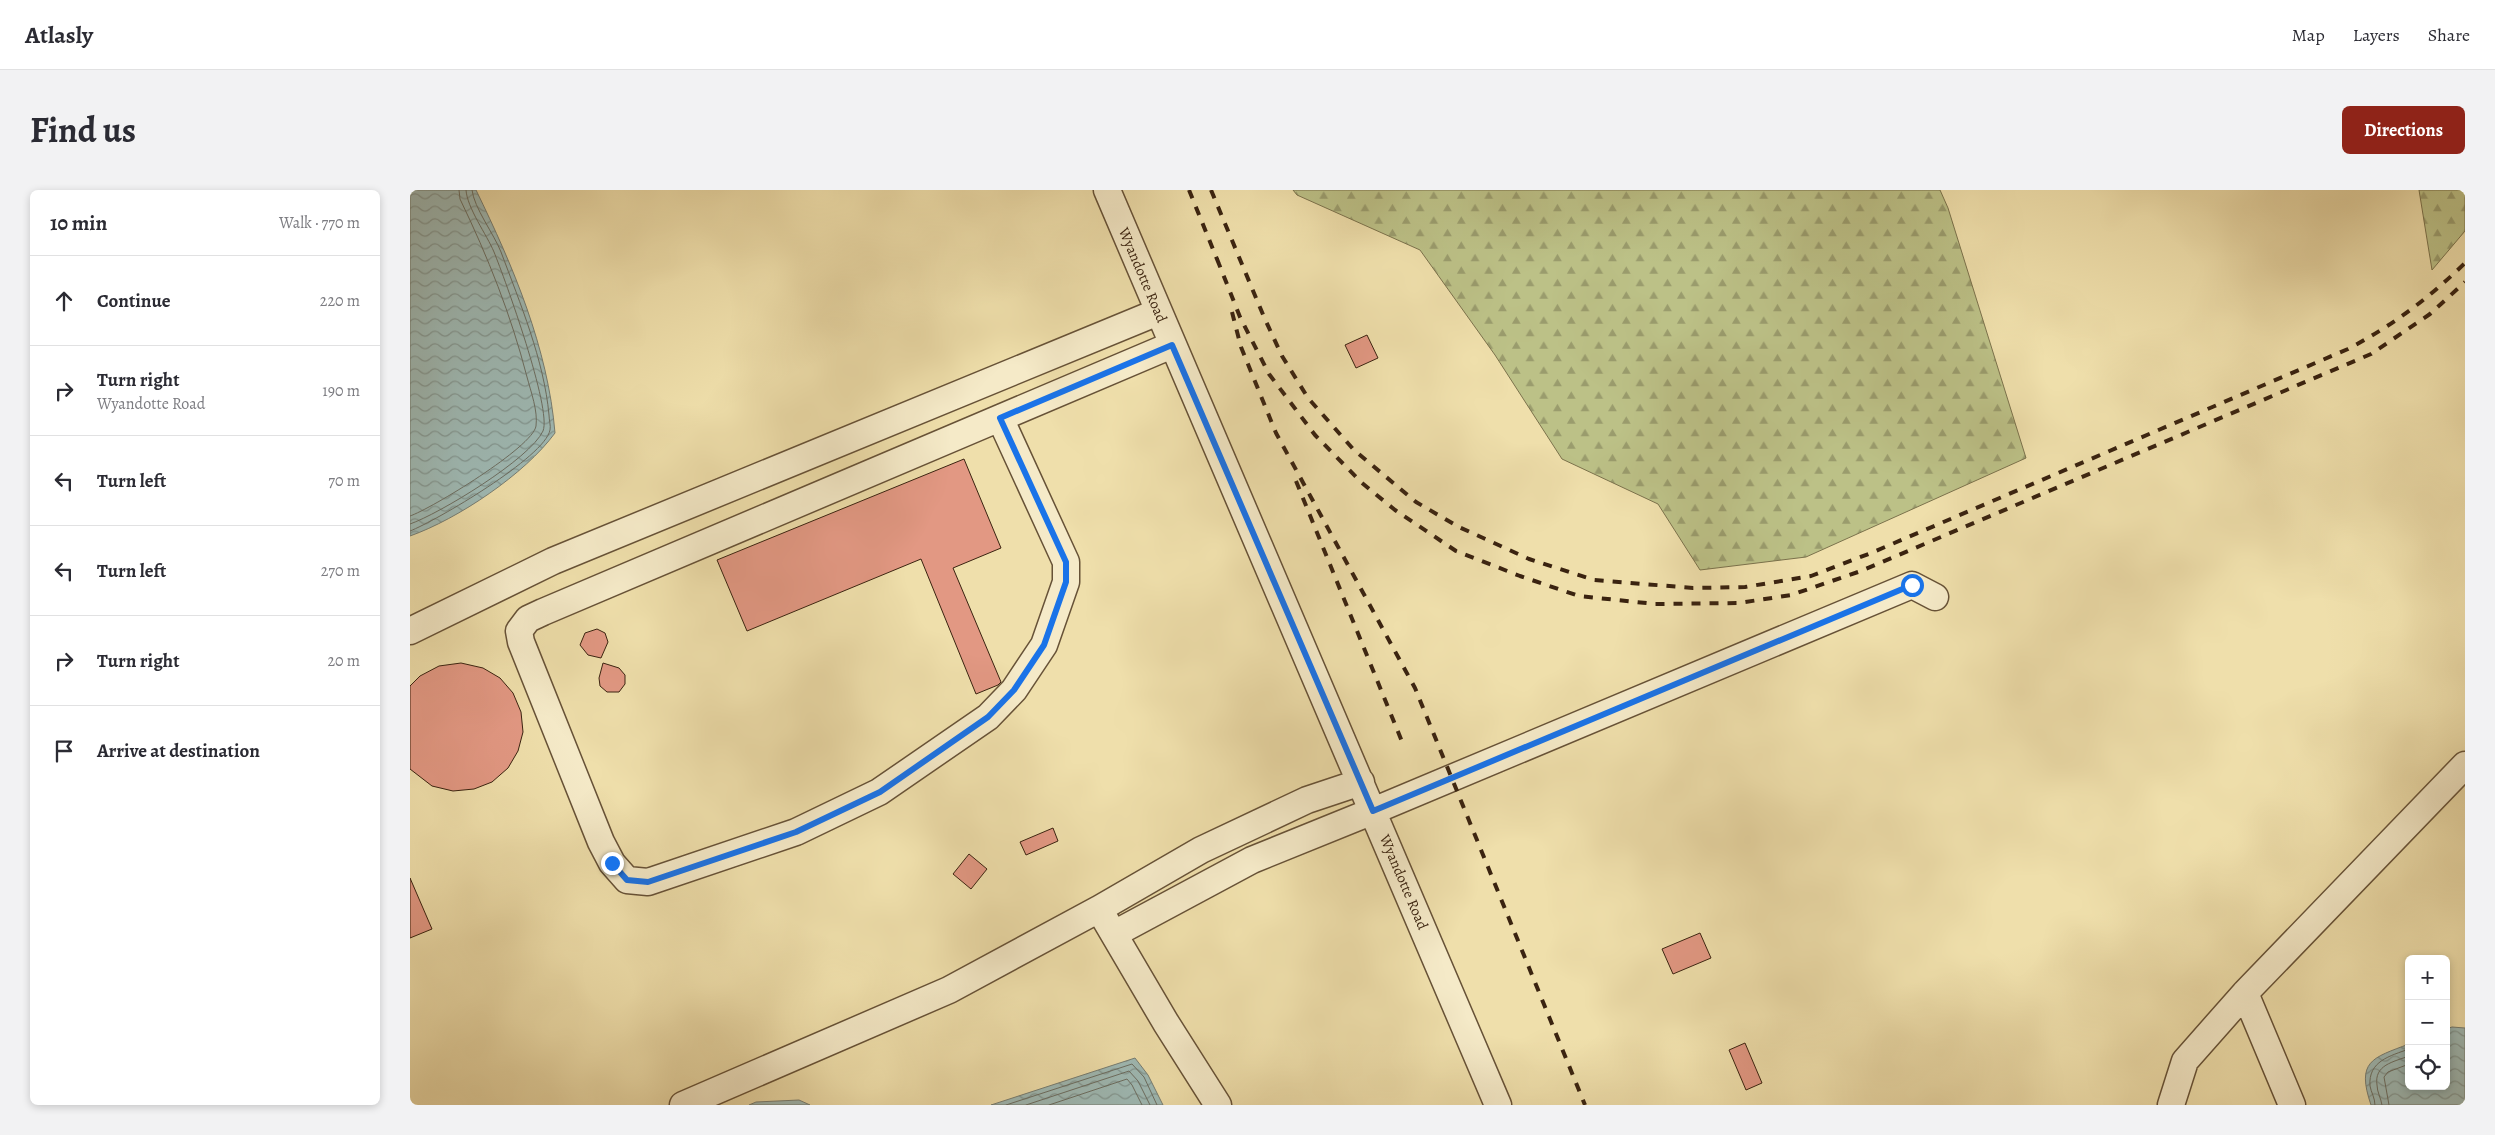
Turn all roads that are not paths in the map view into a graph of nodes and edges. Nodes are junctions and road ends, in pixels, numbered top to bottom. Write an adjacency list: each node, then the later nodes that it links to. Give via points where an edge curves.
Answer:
1 (1107, 190): 2 (street, Wyandotte Road)
2 (1158, 312): 3 (street, Wyandotte Road); 6 (street, via 553,560)
3 (1172, 345): 4 (street); 8 (street, Wyandotte Road)
4 (1000, 418): 4 (street, via 528,619 519,631 521,642 601,842 612,863 627,880 648,882 796,832 880,792 988,717 1014,690 1044,645 1066,582 1066,562)
5 (1935, 597): 9 (street, via 1912,585)
6 (410, 631)
7 (2465, 765): 12 (street)
8 (1361, 782): 9 (street, Wyandotte Road); 10 (street, via 1307,800 1201,850)
9 (1373, 811): 11 (street, via 1252,860); 15 (street, Wyandotte Road)
10 (1099, 909): 11 (street); 13 (street, via 949,990)
11 (1114, 934): 14 (street)
12 (2245, 993): 16 (street, via 2185,1061); 17 (street)
13 (683, 1105)
14 (1218, 1105)
15 (1498, 1105)
16 (2171, 1105)
17 (2292, 1105)

